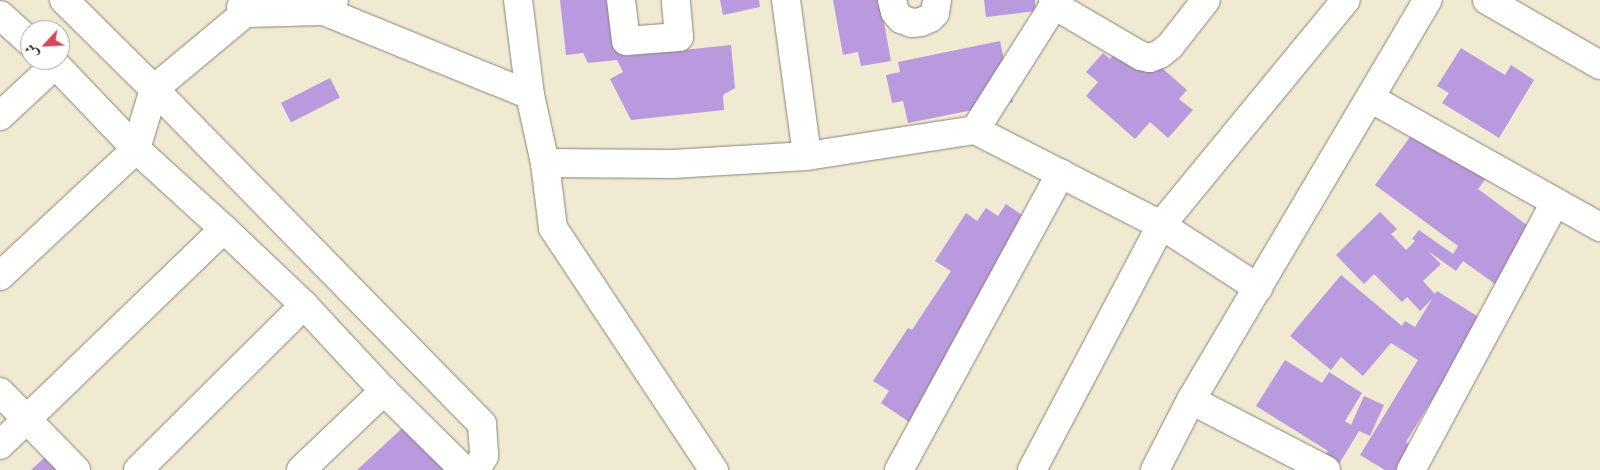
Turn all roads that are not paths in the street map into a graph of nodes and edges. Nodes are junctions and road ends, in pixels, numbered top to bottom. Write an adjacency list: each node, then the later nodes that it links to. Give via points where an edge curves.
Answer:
1 (64, 0): 20 (street)
2 (518, 0): 21 (street)
3 (621, 0): 4 (street, via 626,41 680,37)
4 (676, 0)
5 (786, 0): 26 (street)
6 (892, 0): 7 (street, via 901,19 912,23 930,18 935,13)
7 (937, 0)
8 (1206, 0): 12 (street, via 1170,46 1150,58 1141,56)
9 (1346, 0): 30 (street)
10 (1428, 0): 22 (street)
11 (1487, 0): 17 (street)
12 (1054, 3): 24 (street)
13 (248, 4): 14 (street); 20 (street)
14 (322, 4): 21 (street)
15 (0, 15): 16 (street)
16 (20, 33)
17 (1600, 65)
18 (46, 70): 23 (street)
19 (62, 70): 25 (street)
20 (154, 89): 25 (street); 45 (street, via 482,424 484,456)
21 (530, 95): 27 (street)
22 (1370, 98): 29 (street); 34 (street)
23 (0, 116)
24 (975, 130): 26 (street); 28 (street)
25 (136, 149): 32 (street); 33 (street)
26 (806, 156): 27 (street, via 673,164)
27 (545, 163): 46 (street, via 553,228)
28 (1061, 173): 30 (street); 47 (street)
29 (1555, 203): 31 (street); 51 (street)
30 (1161, 225): 34 (street); 48 (street)
31 (1600, 227)
32 (224, 229): 35 (street); 39 (street)
33 (0, 276)
34 (1258, 288): 38 (street)
35 (304, 305): 36 (street); 42 (street)
36 (384, 391): 43 (street); 44 (street)
37 (0, 392): 39 (street)
38 (1191, 400): 49 (street); 50 (street)
39 (27, 419): 40 (street); 41 (street)
40 (0, 445)
41 (76, 470)
42 (138, 470)
43 (301, 470)
44 (464, 470)
45 (476, 470)
46 (714, 470)
47 (899, 470)
48 (1032, 470)
49 (1154, 470)
50 (1326, 470)
51 (1412, 470)

